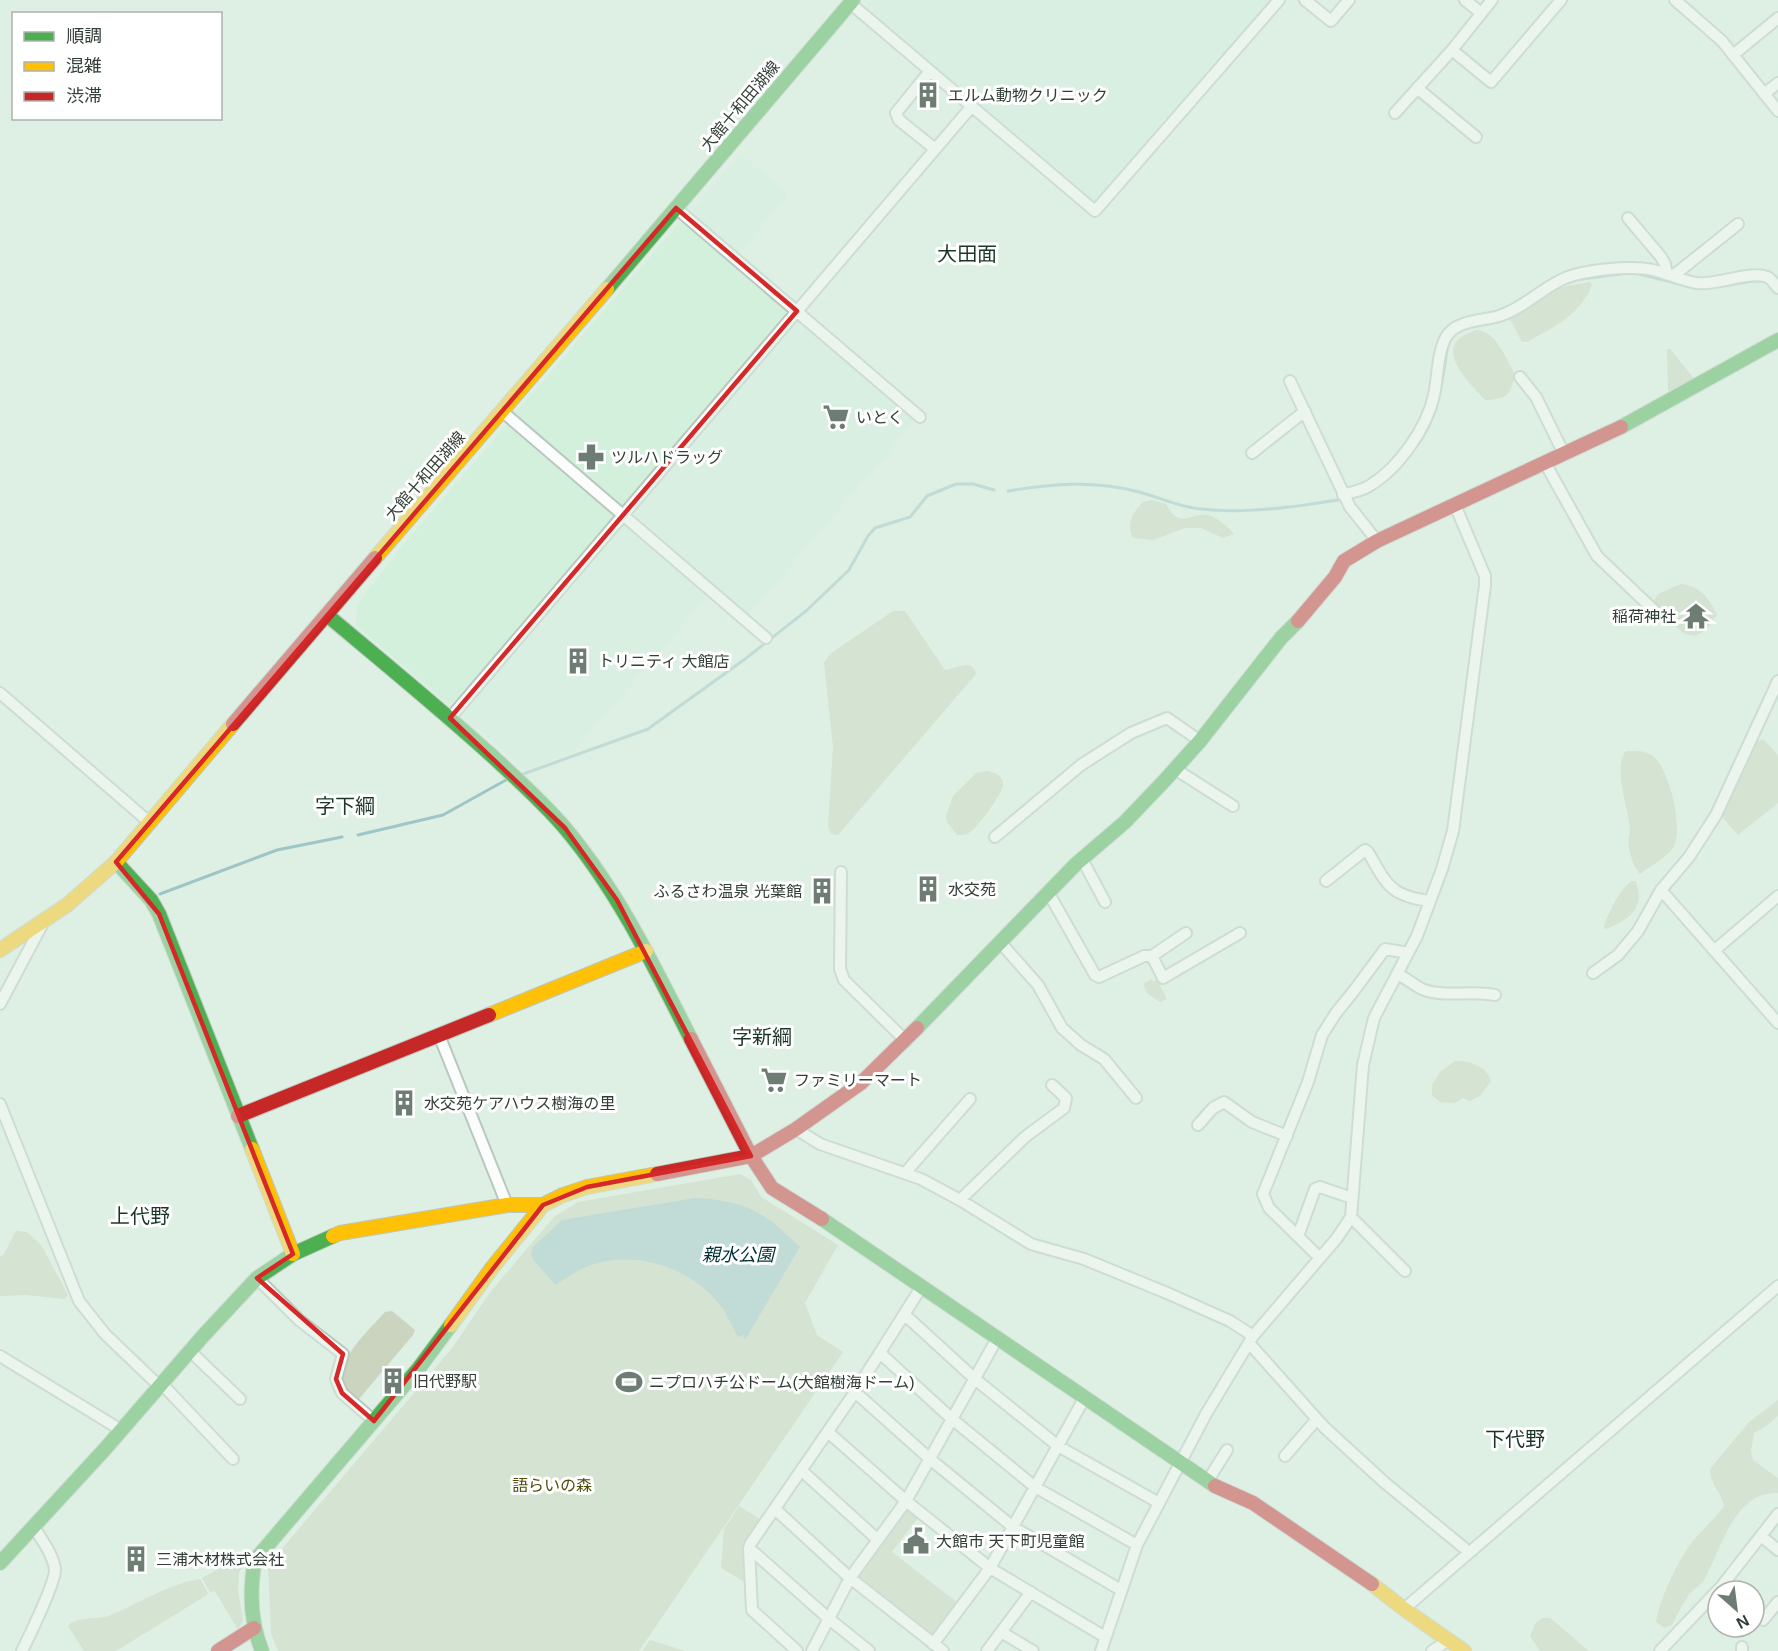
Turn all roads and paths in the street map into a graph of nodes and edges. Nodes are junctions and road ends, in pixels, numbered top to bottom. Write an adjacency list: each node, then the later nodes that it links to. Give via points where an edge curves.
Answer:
1 (1279, 0): 17 (street, via 1095,211)
2 (1305, 0): 3 (street, via 1331,21)
3 (1349, 0)
4 (1466, 0): 9 (street)
5 (1492, 0): 9 (street)
6 (1561, 0): 11 (street, via 1491,82)
7 (1675, 0): 12 (street)
8 (852, 1): 13 (street); 22 (street, 大館十和田湖線)
9 (1481, 13): 11 (street)
10 (1778, 18): 12 (street)
11 (1452, 50): 15 (street)
12 (1733, 55): 16 (street)
13 (930, 71): 17 (street); 21 (street, via 896,113 899,120)
14 (1778, 83): 16 (street)
15 (1417, 88): 19 (street); 20 (street)
16 (1764, 94): 18 (street)
17 (972, 106): 21 (street)
18 (1778, 111)
19 (1395, 113)
20 (1476, 136)
21 (935, 149): 27 (street)
22 (676, 208): 27 (street); 32 (street, 大館十和田湖線)
23 (1628, 218): 25 (street)
24 (1738, 224): 25 (street)
25 (1670, 275): 26 (street, via 1697,283 1762,276); 37 (street, via 1628,268 1564,278 1502,315 1454,328 1442,347 1434,397 1415,440 1379,479)
26 (1778, 288)
27 (797, 311): 33 (street); 39 (street)
28 (1778, 340): 35 (street, via 1631,422)
29 (1520, 377): 35 (street, via 1536,397)
30 (1290, 381): 31 (street)
31 (1305, 411): 34 (street); 37 (street)
32 (503, 412): 39 (street); 41 (street, 大館十和田湖線)
33 (920, 417)
34 (1252, 453)
35 (1564, 454): 36 (street)
36 (1545, 464): 38 (street); 42 (street, via 1597,556)
37 (1343, 495): 40 (street)
38 (1455, 506): 40 (street); 60 (street, via 1485,576 1485,585 1453,831)
39 (622, 515): 43 (street); 46 (street)
40 (1377, 541): 47 (street, via 1344,561 1311,609 1281,638)
41 (327, 615): 46 (street); 50 (street, 大館十和田湖線)
42 (1660, 616)
43 (766, 638)
44 (1778, 681): 56 (street, via 1716,814)
45 (0, 693): 50 (street)
46 (450, 718): 67 (street, via 565,828 617,900)
47 (1200, 741): 48 (street); 51 (street, via 1167,718 1131,733 1081,765)
48 (1175, 769): 49 (street); 52 (street, via 1125,822)
49 (1233, 806)
50 (149, 822): 53 (street, 大館十和田湖線)
51 (995, 837)
52 (1082, 859): 57 (street); 59 (street)
53 (116, 862): 61 (street, 大館十和田湖線); 81 (street, via 159,914)
54 (841, 872): 76 (street, via 840,969 844,980)
55 (1326, 881): 60 (street, via 1365,850 1381,876 1398,893 1408,899)
56 (1661, 890): 66 (street); 70 (street, via 1638,931 1618,955)
57 (1048, 892): 64 (street); 69 (street, via 1095,975 1099,977)
58 (1778, 896): 66 (street)
59 (1105, 902)
60 (1430, 902): 68 (street)
61 (43, 922): 65 (street, 大館十和田湖線); 73 (street)
62 (1186, 933): 69 (street)
63 (1240, 933): 69 (street, via 1163,978)
64 (1000, 942): 76 (street); 78 (street, via 1038,985 1062,1028 1104,1059)
65 (0, 950)
66 (1715, 950): 74 (street)
67 (646, 951): 75 (street); 85 (street)
68 (1408, 953): 71 (street); 84 (street, via 1385,949 1336,1013 1322,1035)
69 (1152, 956)
70 (1593, 973)
71 (1397, 974): 72 (street, via 1431,991); 87 (street, via 1374,1018 1363,1065)
72 (1495, 995)
73 (0, 1004)
74 (1778, 1023)
75 (439, 1035): 81 (street); 89 (street)
76 (906, 1041): 83 (street, via 861,1083)
77 (1052, 1085): 88 (street, via 1066,1098 1064,1108 1025,1137)
78 (1136, 1098)
79 (970, 1099): 86 (street)
80 (0, 1104): 106 (street, via 79,1301 105,1334 154,1381)
81 (238, 1116): 93 (street)
82 (1198, 1125): 84 (street, via 1224,1102 1252,1122)
83 (796, 1129): 85 (street); 86 (street, via 820,1144)
84 (1287, 1136): 92 (street, via 1263,1194 1269,1208)
85 (752, 1155): 90 (street, via 587,1187); 97 (street, via 772,1188)
86 (905, 1173): 88 (street)
87 (1352, 1198): 91 (street); 92 (street, via 1320,1187 1315,1189)
88 (960, 1200): 101 (street, via 1030,1244 1084,1259 1167,1293 1230,1321)
89 (507, 1205): 90 (street); 93 (street, via 340,1233)
90 (543, 1205): 112 (street)
91 (1351, 1217): 94 (street); 95 (street)
92 (1298, 1236): 94 (street)
93 (292, 1254): 96 (street)
94 (1319, 1257): 101 (street)
95 (1405, 1271)
96 (257, 1278): 102 (street); 112 (street, via 299,1320 343,1354 336,1379 342,1393)
97 (922, 1286): 99 (street); 100 (street)
98 (1778, 1286): 135 (street)
99 (905, 1315): 103 (street); 105 (street)
100 (998, 1337): 105 (street); 108 (street)
101 (1251, 1340): 111 (street); 120 (street)
102 (190, 1351): 106 (street); 109 (street)
103 (880, 1353): 107 (street); 110 (street)
104 (0, 1356): 113 (street)
105 (975, 1379): 110 (street); 115 (street)
106 (161, 1383): 113 (street); 118 (street)
107 (855, 1392): 114 (street); 119 (street)
108 (1085, 1397): 115 (street); 120 (street)
109 (240, 1399)
110 (952, 1419): 119 (street); 123 (street)
111 (1317, 1419): 117 (street); 135 (street)
112 (374, 1421): 147 (street, via 255,1560 250,1586)
113 (121, 1430): 128 (street)
114 (828, 1432): 121 (street); 124 (street)
115 (1058, 1446): 123 (street); 125 (street)
116 (1227, 1450): 122 (street)
117 (1285, 1456)
118 (233, 1459)
119 (930, 1459): 124 (street); 129 (street)
120 (1179, 1463): 122 (street); 125 (street)
121 (801, 1470): 126 (street); 131 (street)
122 (1207, 1482): 144 (street, via 1253,1503)
123 (1035, 1486): 129 (street); 132 (street)
124 (906, 1501): 131 (street); 137 (street)
125 (1159, 1503): 132 (street)
126 (774, 1509): 133 (street); 138 (street)
127 (1778, 1514): 130 (street)
128 (34, 1527): 136 (street); 152 (street, via 55,1570)
129 (1013, 1527): 137 (street); 140 (street)
130 (1761, 1536): 134 (street); 139 (street)
131 (878, 1540): 138 (street)
132 (1137, 1545): 140 (street)
133 (749, 1548): 146 (street); 155 (street, via 752,1610)
134 (1778, 1550)
135 (1468, 1552): 144 (street)
136 (0, 1563)
137 (990, 1568): 141 (street); 151 (street)
138 (850, 1578): 146 (street); 151 (street)
139 (1731, 1579)
140 (1121, 1590): 149 (street)
141 (1031, 1592): 148 (street); 149 (street)
142 (1778, 1602): 145 (street)
143 (1706, 1606): 164 (street)
144 (1404, 1609): 150 (street)
145 (1766, 1616)
146 (828, 1618): 156 (street); 157 (street)
147 (254, 1628): 153 (street); 154 (street)
148 (1001, 1632): 159 (street); 160 (street)
149 (1105, 1637): 161 (street)
150 (1449, 1640): 162 (street); 163 (street)
151 (933, 1644): 158 (street)
152 (22, 1651)
153 (218, 1651)
154 (262, 1651)
155 (797, 1651)
156 (812, 1651)
157 (869, 1651)
158 (943, 1651)
159 (987, 1651)
160 (1034, 1651)
161 (1101, 1651)
162 (1432, 1651)
163 (1464, 1651)
164 (1660, 1651)

